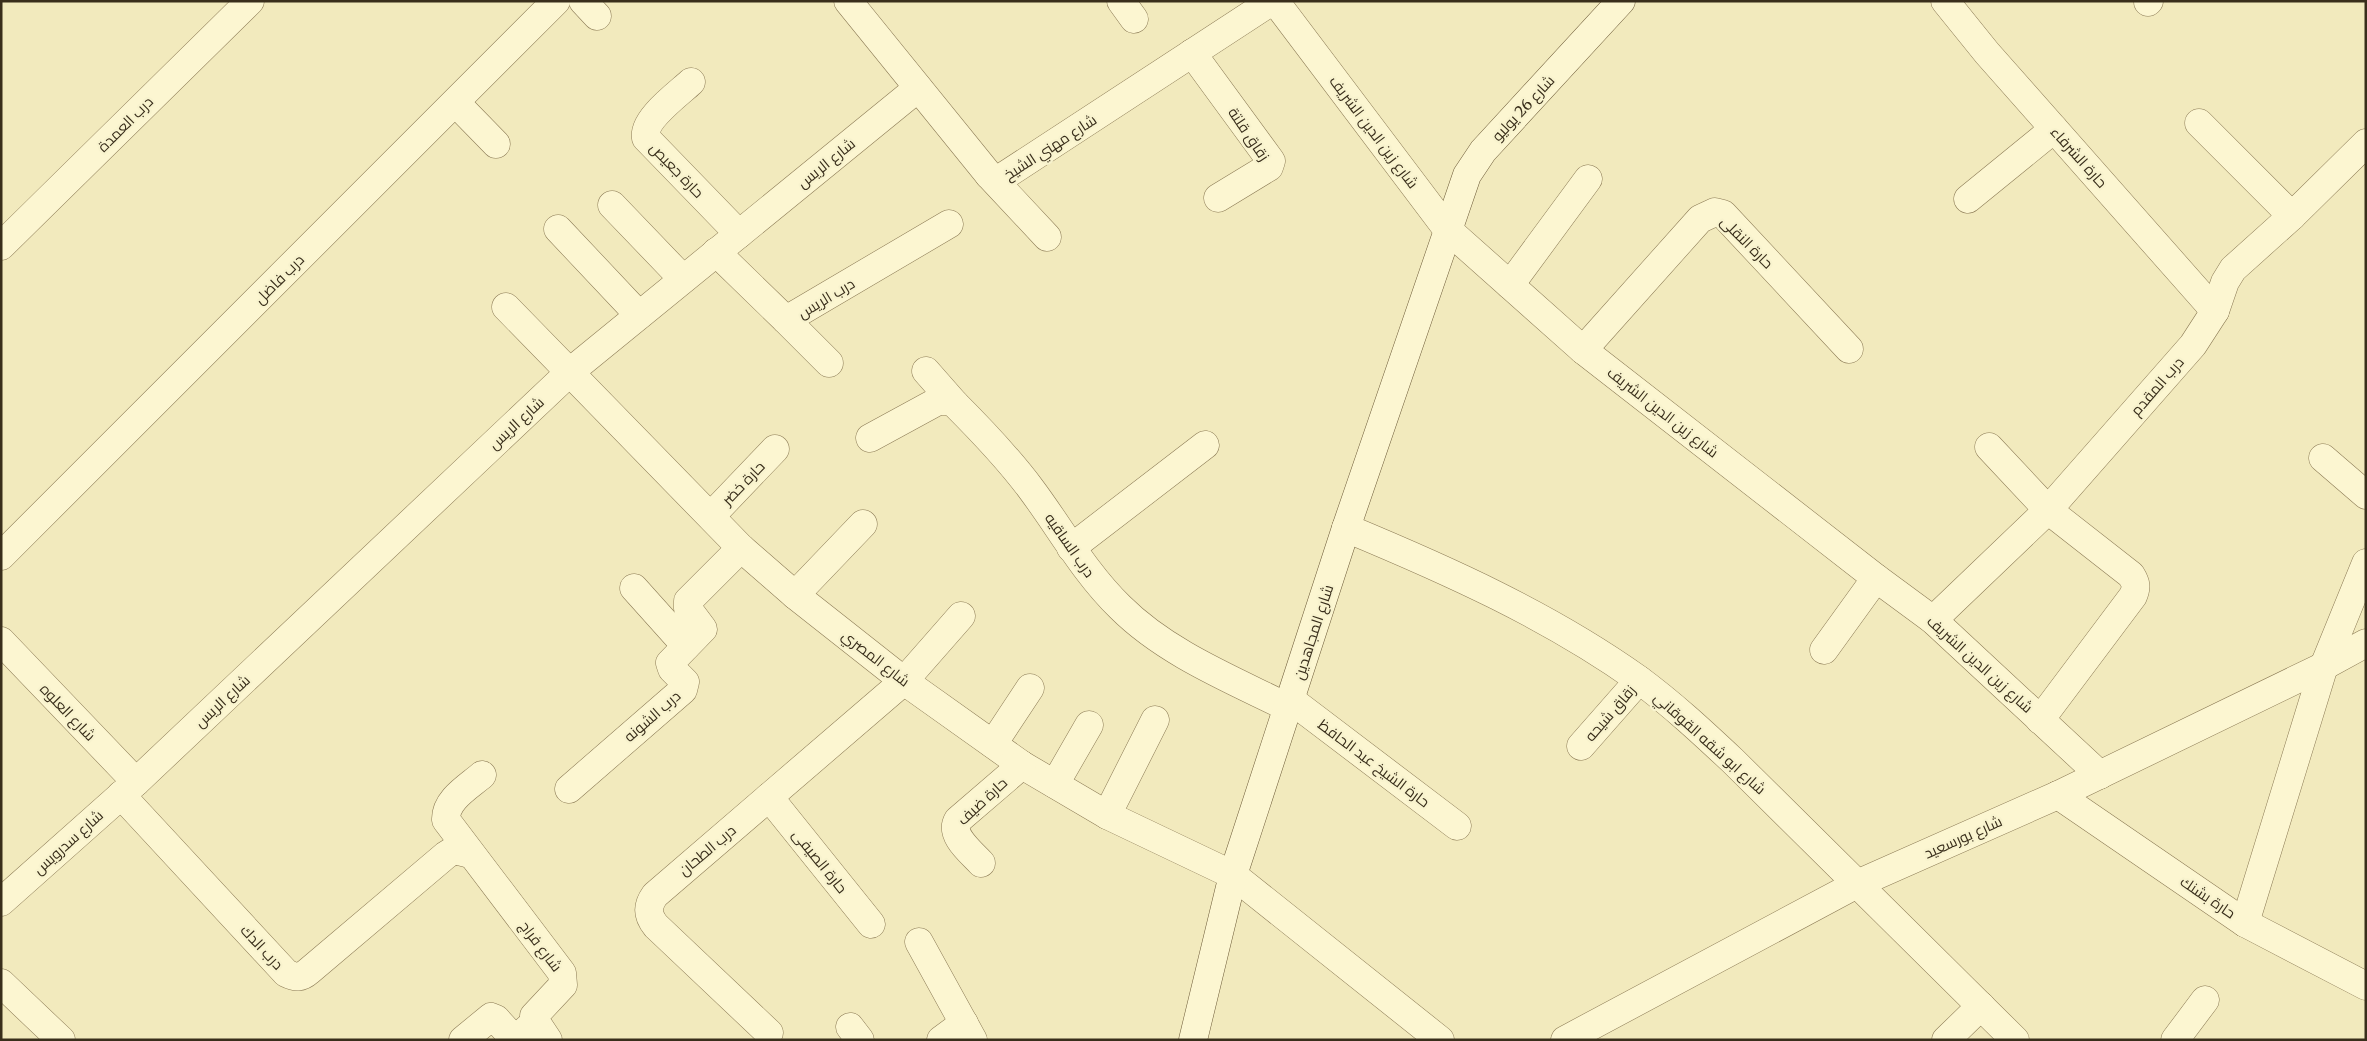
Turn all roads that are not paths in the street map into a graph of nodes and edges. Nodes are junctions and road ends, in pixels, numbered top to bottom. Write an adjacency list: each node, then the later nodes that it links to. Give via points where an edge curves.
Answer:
1 (250, 1): 26 (street, درب العمدة)
2 (556, 1): 10 (street, درب فاضل)
3 (1273, 1): 7 (street, شارع مهني الشيخ); 23 (street, شارع زين الدين الشريف)
4 (1621, 1): 23 (street, شارع 26 يوليو, via 1483,151 1467,175)
5 (1945, 1): 12 (street, حارة الشرفاء)
6 (855, 3): 9 (street, شارع مهني الشيخ)
7 (1192, 53): 15 (street, شارع مهني الشيخ, via 1007,176 998,180); 17 (street, زقاق قلتة, via 1271,161 1268,167)
8 (691, 82): 24 (street, حارة جعيص, via 649,122 646,138)
9 (918, 88): 15 (street, شارع مهني الشيخ); 24 (street, شارع الريس)
10 (456, 102): 14 (street); 52 (street, درب فاضل)
11 (2199, 123): 20 (street)
12 (2054, 129): 18 (street); 31 (street, حارة الشرفاء)
13 (2366, 143): 20 (street, درب المقدم)
14 (496, 144)
15 (989, 175): 25 (street)
16 (1588, 179): 29 (street)
17 (1218, 198)
18 (1968, 199)
19 (612, 205): 28 (street)
20 (2292, 216): 31 (street, درب المقدم, via 2233,269)
21 (949, 224): 33 (street, درب الريس)
22 (558, 229): 32 (street)
23 (1447, 229): 29 (street, شارع زين الدين الشريف); 49 (street, شارع المجاهدين)
24 (739, 234): 27 (street, شارع الريس)
25 (1047, 237)
26 (1, 246)
27 (716, 252): 28 (street, شارع الريس); 33 (street, درب الريس)
28 (683, 279): 32 (street, شارع الريس)
29 (1510, 285): 35 (street, شارع زين الدين الشريف)
30 (506, 307): 37 (street, شارع المصري)
31 (2215, 311): 46 (street, درب المقدم, via 2192,345)
32 (639, 315): 37 (street, شارع الريس)
33 (786, 320): 36 (street)
34 (1849, 349): 35 (street, حارة النقلى, via 1722,214 1715,212 1700,219)
35 (1584, 350): 54 (street, شارع زين الدين الشريف)
36 (829, 363)
37 (571, 371): 47 (street, شارع المصري); 77 (street, شارع الريس)
38 (926, 371): 39 (street, درب الساقيه)
39 (955, 404): 40 (street, via 950,400 938,401); 51 (street, درب الساقيه, via 998,447)
40 (870, 438)
41 (1205, 445): 51 (street)
42 (1989, 447): 46 (street)
43 (775, 450): 47 (street, حارة خضر)
44 (2323, 458): 45 (street)
45 (2366, 495)
46 (2048, 510): 58 (street, درب المقدم); 69 (street, via 2131,575 2136,589)
47 (711, 516): 50 (street, شارع المصري)
48 (863, 524): 56 (street)
49 (1346, 528): 64 (street, شارع ابو شقه القوقاني, via 1507,600 1584,643); 67 (street, شارع المجاهدين)
50 (742, 548): 56 (street, شارع المصري); 61 (street, درب الشونه, via 688,601 688,609 703,629)
51 (1071, 548): 67 (street, درب الساقيه, via 1121,608 1152,634 1187,656)
52 (1, 556)
53 (2366, 563): 63 (street)
54 (1876, 578): 58 (street, شارع زين الدين الشريف); 62 (street)
55 (634, 588): 61 (street)
56 (795, 595): 65 (street, شارع المصري)
57 (961, 616): 65 (street, درب الطحان)
58 (1933, 620): 69 (street, شارع زين الدين الشريف)
59 (1, 641): 77 (street, شارع العلوه)
60 (2366, 644): 63 (street, شارع بورسعيد)
61 (686, 646): 78 (street, درب الشونه, via 670,663 685,682 683,690)
62 (1824, 650)
63 (2324, 666): 75 (street, شارع بورسعيد); 88 (street)
64 (1639, 680): 72 (street, زقاق شيحه); 86 (street, شارع ابو شقه القوقاني, via 1687,718)
65 (904, 681): 71 (street, شارع المصري); 80 (street, درب الطحان)
66 (1030, 688): 71 (street)
67 (1290, 704): 82 (street, حارة الشيخ عبد الحافظ); 85 (street, شارع المجاهدين)
68 (1155, 720): 81 (street)
69 (2040, 720): 75 (street, شارع زين الدين الشريف)
70 (1089, 725): 76 (street)
71 (993, 744): 73 (street, شارع المصري)
72 (1581, 746)
73 (1022, 764): 76 (street, شارع المصري); 84 (street, حارة ضيف, via 955,825 956,834)
74 (482, 775): 83 (street, شارع فراج, via 451,802 446,813 450,827)
75 (2100, 775): 79 (street, شارع بورسعيد)
76 (1055, 784): 81 (street, شارع المصري)
77 (128, 788): 83 (street, درب الدك, via 286,973 294,977 302,977 446,855 454,850); 87 (street, شارع سدرويس)
78 (569, 789)
79 (2058, 795): 86 (street, شارع بورسعيد); 88 (street, حارة بشنك)
80 (769, 797): 89 (street, حارة الصيفى); 97 (street, درب الطحان, via 655,895 649,911 656,926)
81 (1107, 815): 85 (street, شارع المصري)
82 (1457, 826)
83 (470, 854): 95 (street, شارع فراج, via 564,977 563,985 535,1013)
84 (981, 863)
85 (1233, 875): 101 (street, شارع المجاهدين); 102 (street, شارع المصري)
86 (1857, 884): 94 (street, شارع ابو شقه القوقاني); 103 (street, شارع بورسعيد)
87 (1, 902)
88 (2245, 923): 92 (street, حارة بشنك)
89 (871, 924)
90 (919, 942): 96 (street)
91 (1, 983): 98 (street)
92 (2366, 986)
93 (2205, 1000): 106 (street)
94 (1981, 1006): 104 (street); 105 (street, شارع ابو شقه القوقاني)
95 (542, 1031): 99 (street, شارع فراج, via 515,1040 491,1017)
96 (969, 1031): 100 (street)
97 (769, 1033)
98 (61, 1040)
99 (463, 1040)
100 (941, 1040)
101 (1193, 1040)
102 (1440, 1040)
103 (1565, 1040)
104 (1946, 1040)
105 (2015, 1040)
106 (2175, 1040)

